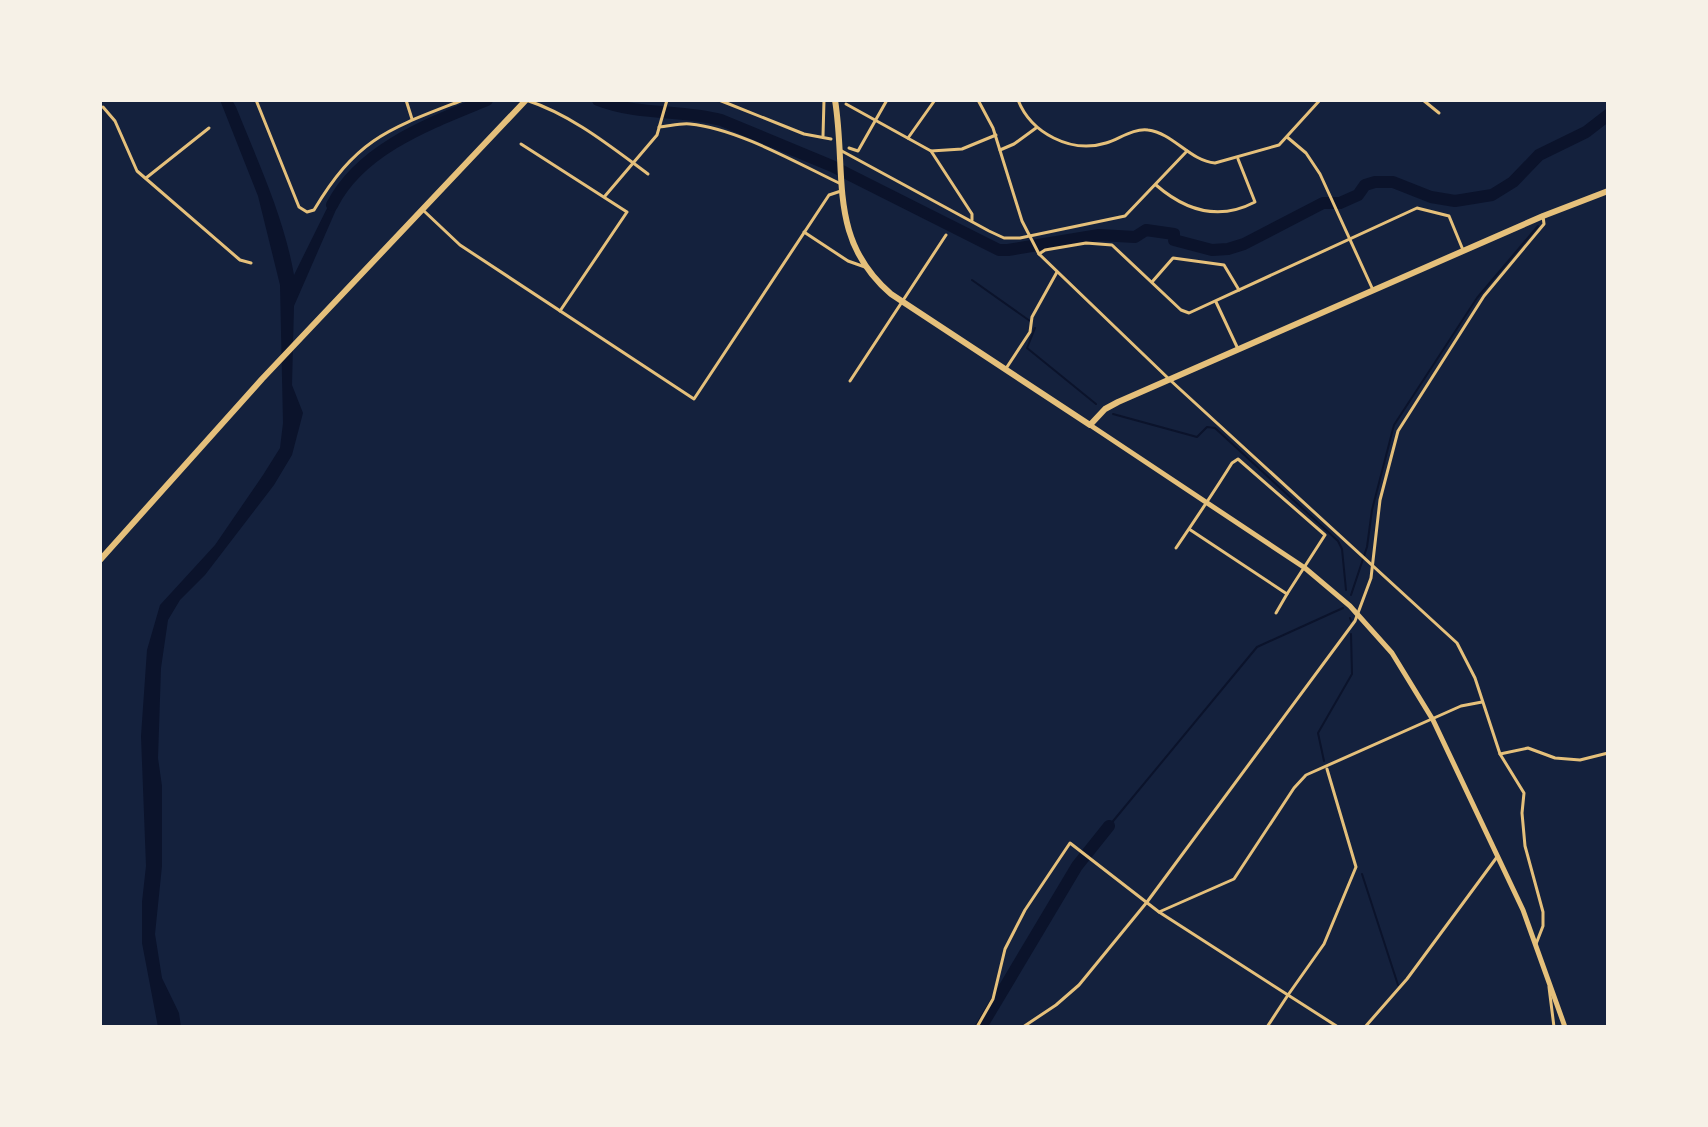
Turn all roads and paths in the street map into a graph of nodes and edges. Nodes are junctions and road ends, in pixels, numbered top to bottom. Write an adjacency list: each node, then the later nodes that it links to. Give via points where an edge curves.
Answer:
1 (256, 100): 20 (street, via 299,207 307,212 366,144)
2 (406, 100): 20 (street)
3 (463, 100): 20 (street)
4 (526, 100): 37 (street, via 566,117); 44 (highway)
5 (635, 100): 6 (street)
6 (657, 100)
7 (719, 100): 26 (street)
8 (824, 100): 26 (street)
9 (835, 100): 35 (highway)
10 (887, 100): 21 (street)
11 (935, 100): 28 (street)
12 (978, 100): 25 (street)
13 (1018, 100): 24 (street)
14 (1320, 100): 27 (street)
15 (1423, 100): 19 (street)
16 (666, 101): 22 (street)
17 (846, 104): 21 (street)
18 (103, 107): 39 (street, via 115,121 135,168)
19 (1439, 113)
20 (412, 119)
21 (876, 120): 28 (street); 31 (street, via 858,151)
22 (660, 126): 37 (street); 40 (street, via 714,129)
23 (209, 128): 39 (street)
24 (1036, 128): 32 (street); 34 (street, via 1082,147 1148,130)
25 (996, 135): 32 (street); 33 (street, via 962,149)
26 (823, 137): 29 (street)
27 (1287, 137): 36 (street, via 1279,145); 50 (street, via 1314,163)
28 (908, 138): 33 (street)
29 (831, 139)
30 (521, 144): 43 (street)
31 (849, 148)
32 (1000, 150): 49 (street)
33 (931, 151): 46 (street)
34 (1187, 151): 36 (street, via 1207,162); 41 (street)
35 (840, 152): 40 (highway); 46 (street)
36 (1238, 159): 41 (street, via 1255,202 1240,210 1197,211)
37 (632, 162): 38 (street); 43 (street)
38 (648, 174)
39 (146, 178): 53 (street, via 240,260)
40 (841, 184): 47 (street); 54 (highway, via 848,232)
41 (1156, 185): 49 (street, via 1119,218)
42 (1608, 191): 45 (highway)
43 (604, 198): 61 (street, via 627,212)
44 (422, 209): 61 (street, via 460,245); 70 (highway)
45 (1543, 216): 51 (highway); 71 (street, via 1544,224 1484,296 1398,431 1380,500)
46 (972, 220): 49 (street, via 1004,238)
47 (804, 232): 54 (street); 61 (street, via 694,399)
48 (946, 235): 59 (street)
49 (1028, 236): 52 (street)
50 (1350, 239): 51 (street, via 1417,208 1449,216); 57 (street); 58 (street)
51 (1464, 250): 58 (highway)
52 (1038, 252): 55 (street); 56 (street, via 1086,243 1112,245)
53 (251, 263)
54 (865, 267): 59 (highway)
55 (1057, 272): 63 (street, via 1032,317 1030,332); 64 (street)
56 (1152, 282): 57 (street, via 1173,258 1181,258 1224,265); 60 (street, via 1185,312)
57 (1239, 290): 60 (street)
58 (1373, 290): 62 (highway)
59 (902, 301): 63 (highway); 65 (street)
60 (1216, 302): 62 (street)
61 (560, 311)
62 (1239, 350): 64 (highway)
63 (1005, 370): 66 (highway)
64 (1170, 380): 66 (highway, via 1105,409); 71 (street)
65 (850, 381)
66 (1090, 425): 67 (main road)
67 (1207, 502): 68 (street); 72 (main road); 72 (street, via 1235,460 1241,460 1325,535)
68 (1189, 529): 69 (street); 73 (street)
69 (1176, 548)
70 (100, 560)
71 (1372, 566): 75 (street); 76 (street, via 1457,643)
72 (1305, 568): 73 (street); 75 (main road)
73 (1287, 594): 74 (street)
74 (1276, 613)
75 (1358, 615): 77 (main road, via 1392,653); 82 (street)
76 (1482, 702): 77 (street); 79 (street)
77 (1433, 720): 80 (street); 81 (main road)
78 (1608, 753): 79 (street, via 1580,760 1528,748)
79 (1500, 754): 84 (street, via 1524,793 1525,846 1543,912)
80 (1326, 767): 83 (street, via 1301,779 1234,879); 86 (street, via 1356,867 1324,944)
81 (1498, 856): 84 (main road); 91 (street)
82 (1147, 902): 83 (street); 87 (street, via 1070,843 1005,949 993,999); 88 (street, via 1079,985)
83 (1159, 912): 86 (street)
84 (1536, 944): 85 (main road)
85 (1549, 981): 92 (street); 93 (main road)
86 (1288, 995): 89 (street); 90 (street)
87 (977, 1027)
88 (1023, 1027)
89 (1267, 1027)
90 (1338, 1027)
91 (1365, 1027)
92 (1554, 1027)
93 (1565, 1027)

